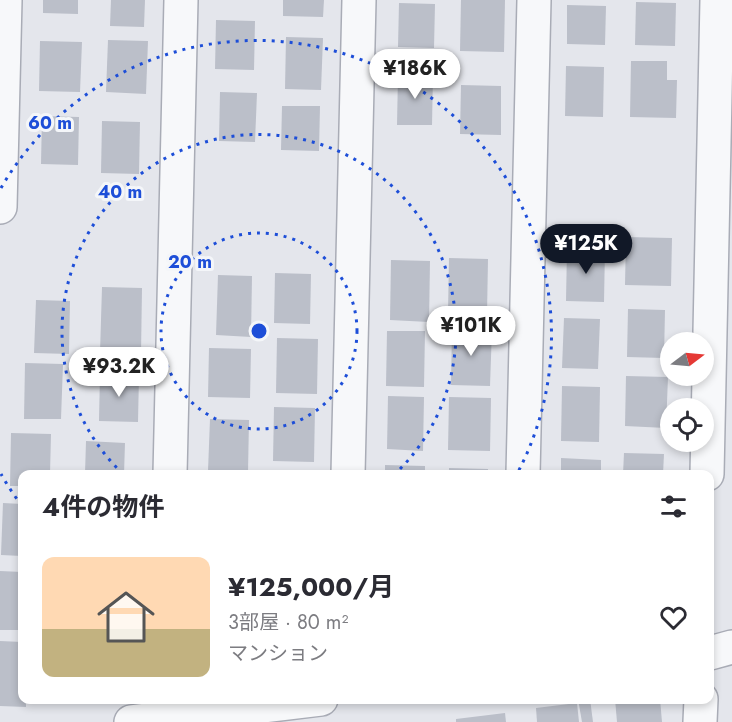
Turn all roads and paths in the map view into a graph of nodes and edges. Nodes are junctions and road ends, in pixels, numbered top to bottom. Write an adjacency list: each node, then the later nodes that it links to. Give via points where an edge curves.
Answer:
1 (5, 0): 6 (street)
2 (181, 0): 7 (street)
3 (359, 0): 8 (street)
4 (534, 0): 9 (street)
5 (717, 0): 10 (street)
6 (0, 207)
7 (170, 470)
8 (348, 470)
9 (523, 470)
10 (707, 470)
11 (732, 647): 12 (street)
12 (714, 652)
13 (242, 704): 15 (street)
14 (701, 704): 17 (street)
15 (164, 709): 16 (street)
16 (131, 722)
17 (700, 722)

